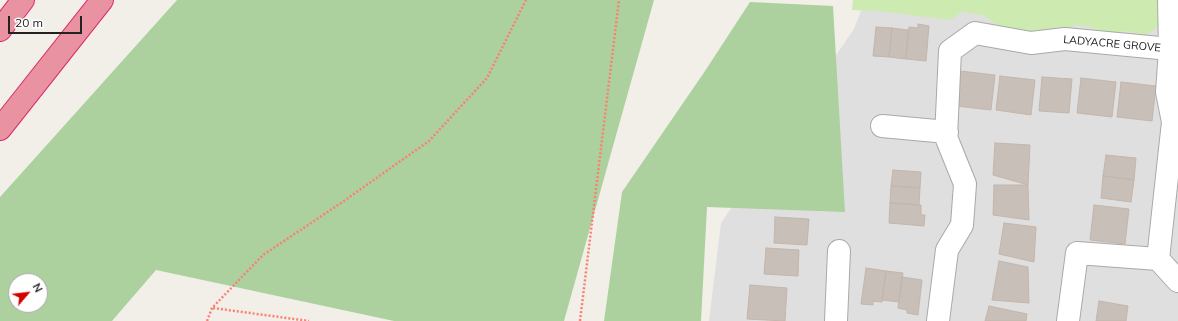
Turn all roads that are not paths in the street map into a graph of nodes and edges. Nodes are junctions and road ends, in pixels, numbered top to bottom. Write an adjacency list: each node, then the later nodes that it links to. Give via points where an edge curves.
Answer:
1 (23, 0): 4 (highway)
2 (102, 0): 7 (highway)
3 (1169, 0): 5 (street, LADYACRE GROVE)
4 (0, 30)
5 (1170, 49): 8 (street, LADYACRE GROVE, via 1065,39 1031,43 975,33 950,51); 10 (street, LADYACRE GROVE, via 1167,92 1173,122)
6 (882, 126): 8 (street)
7 (0, 129)
8 (947, 132): 13 (street, LADYACRE GROVE, via 946,137 965,184 962,225 947,250)
9 (839, 252): 12 (street)
10 (1158, 259): 11 (street); 14 (street, via 1077,253)
11 (1178, 281)
12 (836, 321)
13 (938, 321)
14 (1068, 321)

